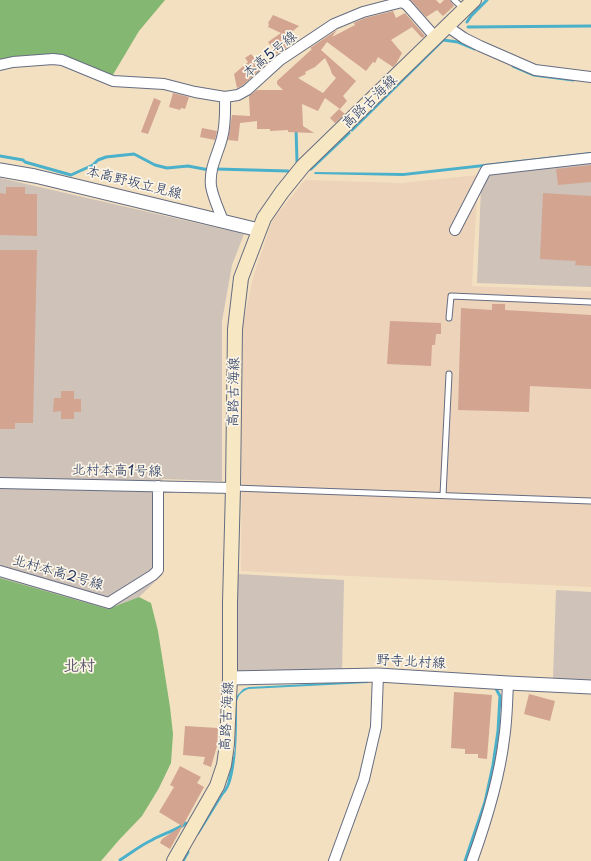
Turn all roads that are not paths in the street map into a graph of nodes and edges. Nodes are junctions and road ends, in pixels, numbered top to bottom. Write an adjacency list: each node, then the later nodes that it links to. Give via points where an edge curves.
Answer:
1 (454, 0): 2 (lane)
2 (470, 5): 3 (main road, 高路古海線)
3 (448, 27): 4 (main road, 高路古海線); 6 (street, via 480,46 535,70)
4 (436, 38): 7 (street, 本高5号線, via 407,5 402,2 383,6 334,24 280,60 247,90 238,95); 11 (main road, 高路古海線, via 303,166 264,218)
5 (0, 65): 7 (street, via 62,60 113,81 164,84)
6 (591, 77)
7 (225, 97): 10 (street, via 225,125 211,180 214,198)
8 (591, 158): 12 (street, via 486,170)
9 (0, 170): 10 (street, 本高野坂立見線)
10 (223, 221): 11 (street, 本高野坂立見線)
11 (259, 230): 18 (main road, 高路古海線, via 241,278 235,329)
12 (455, 230)
13 (591, 302): 14 (lane, via 451,296)
14 (449, 318)
15 (449, 374): 19 (lane)
16 (0, 483): 17 (street, 北村本高1号線)
17 (158, 486): 18 (street, 北村本高1号線); 21 (street, 北村本高2号線, via 158,570 109,603)
18 (233, 488): 19 (lane); 23 (main road, 高路古海線)
19 (443, 495): 20 (lane)
20 (591, 501)
21 (0, 571)
22 (378, 676): 23 (street, 野寺北村線); 24 (street, 野寺北村線); 27 (street, via 376,727 364,779)
23 (230, 678): 26 (main road, 高路古海線, via 224,765 217,786)
24 (508, 683): 25 (street, 野寺北村線); 28 (street, via 504,739 497,778)
25 (591, 687)
26 (174, 861)
27 (334, 861)
28 (472, 861)

